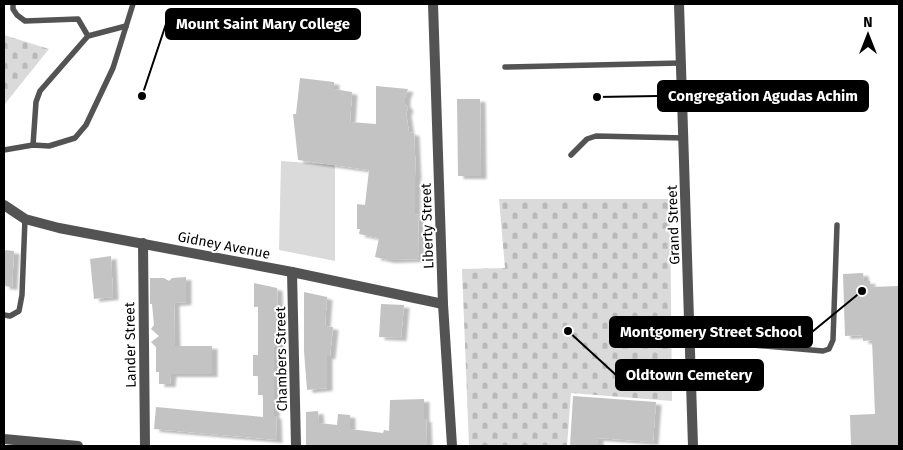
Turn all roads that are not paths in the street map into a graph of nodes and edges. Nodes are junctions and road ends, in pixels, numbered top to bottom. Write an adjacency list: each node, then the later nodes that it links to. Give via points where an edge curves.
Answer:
1 (13, 4): 6 (lane, via 17,15 25,21 78,19)
2 (132, 4): 5 (lane)
3 (433, 4): 18 (street, Liberty Street)
4 (679, 4): 7 (street, Grand Street)
5 (126, 26): 6 (lane); 10 (lane, via 113,68 86,125 75,138 49,146)
6 (88, 36): 10 (lane, via 40,92 36,102)
7 (681, 62): 8 (lane); 9 (street, Grand Street)
8 (505, 67)
9 (684, 138): 12 (lane, via 596,136 587,139); 20 (street, Grand Street)
10 (33, 146): 11 (lane)
11 (4, 150)
12 (571, 155)
13 (4, 205): 14 (street, Gidney Avenue)
14 (25, 219): 16 (street, Gidney Avenue); 19 (lane, via 19,311 10,316)
15 (837, 225): 20 (lane, via 834,340 829,349 753,345 731,332)
16 (143, 243): 17 (street, Gidney Avenue); 23 (street, Lander Street)
17 (292, 272): 18 (street, Gidney Avenue); 24 (street, Chambers Street)
18 (443, 304): 25 (street, Liberty Street)
19 (4, 315)
20 (689, 322): 26 (street, Grand Street)
21 (4, 439): 22 (street)
22 (78, 446)
23 (145, 446)
24 (296, 446)
25 (452, 446)
26 (693, 446)

